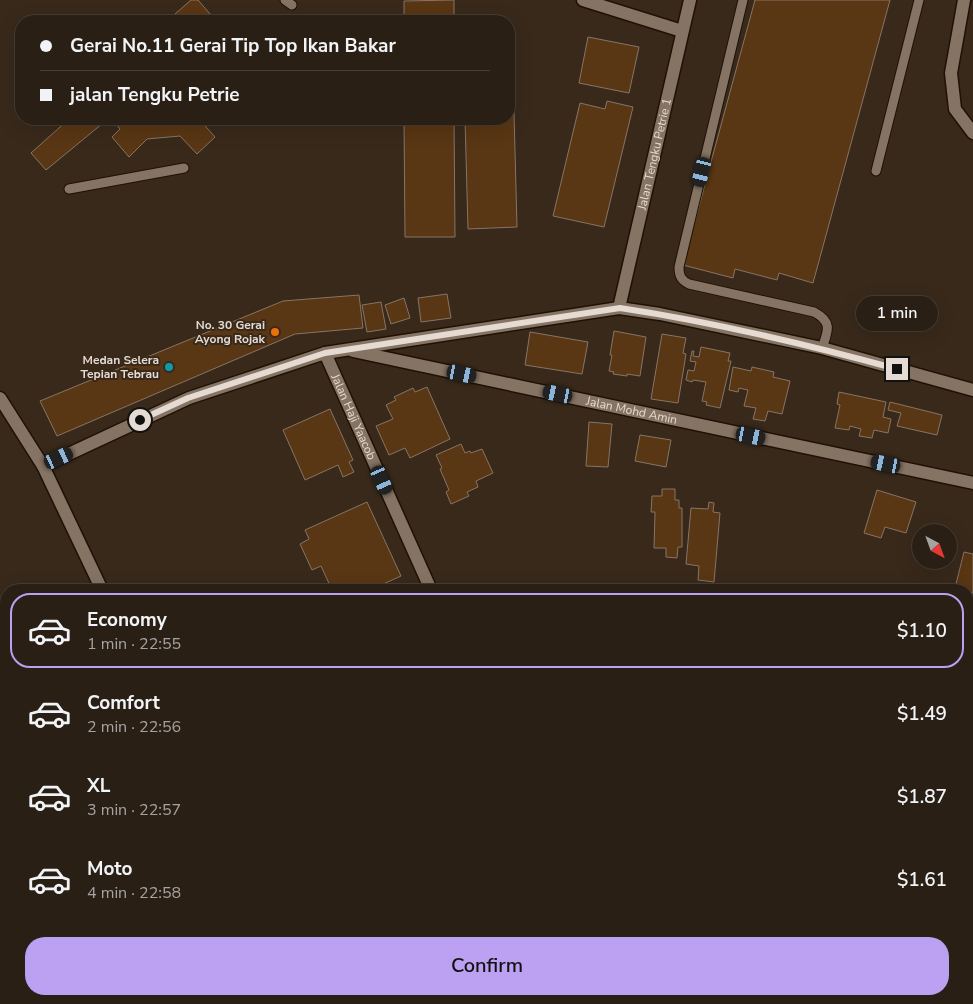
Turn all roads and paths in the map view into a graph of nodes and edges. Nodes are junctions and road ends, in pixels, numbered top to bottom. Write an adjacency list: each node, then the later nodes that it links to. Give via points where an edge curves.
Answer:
1 (583, 0): 6 (street)
2 (690, 0): 6 (street, Jalan Tengku Petrie 1)
3 (743, 0): 12 (lane, via 679,274 690,284 822,316 828,326)
4 (919, 0): 9 (lane)
5 (964, 0): 7 (street, via 951,73 955,109)
6 (682, 30): 11 (street, Jalan Tengku Petrie 1)
7 (973, 133)
8 (184, 168): 10 (lane)
9 (876, 171)
10 (69, 189)
11 (620, 308): 12 (street); 13 (street)
12 (822, 348): 15 (street)
13 (346, 349): 14 (street, Jalan Mohd Amin); 18 (street, Jalan Mohd Amin)
14 (325, 353): 17 (street, Jalan Mohd Amin, via 188,398); 20 (street, Jalan Haji Yaacob)
15 (973, 390)
16 (0, 398): 17 (street)
17 (43, 466): 19 (street)
18 (973, 483)
19 (99, 584)
20 (428, 584)

